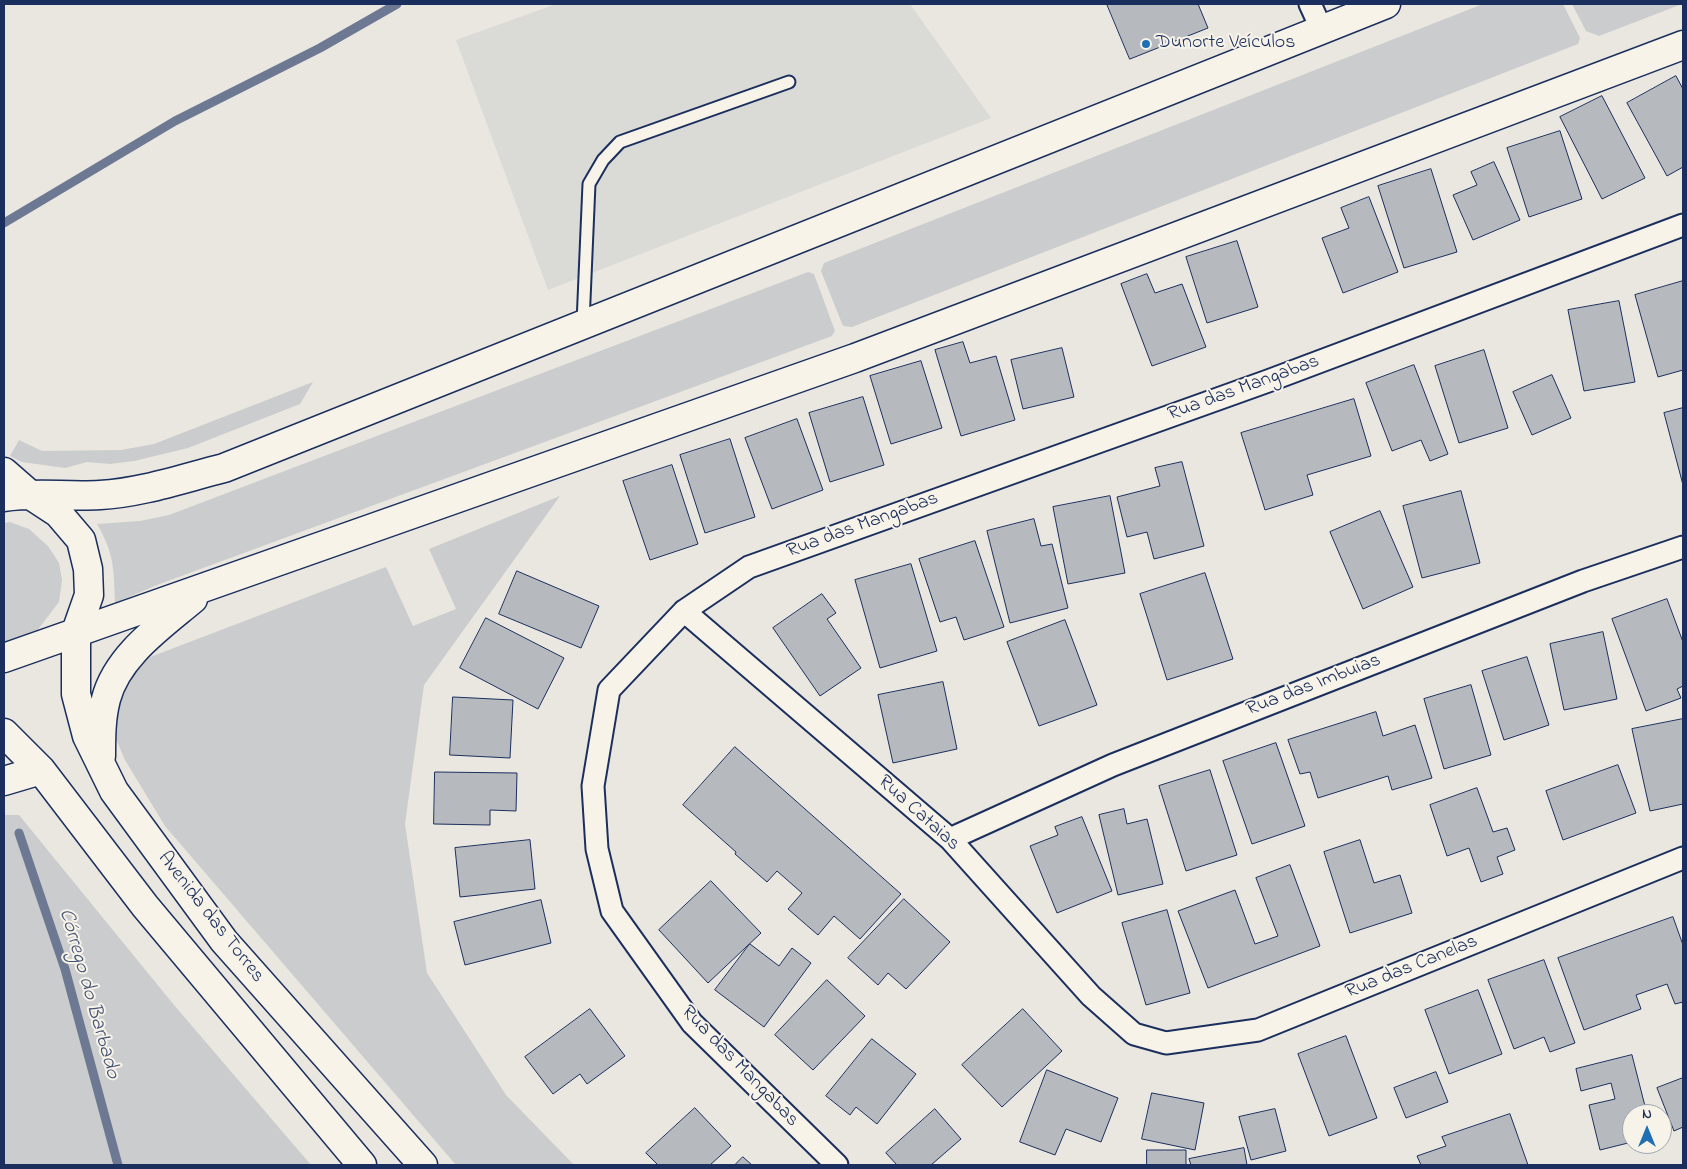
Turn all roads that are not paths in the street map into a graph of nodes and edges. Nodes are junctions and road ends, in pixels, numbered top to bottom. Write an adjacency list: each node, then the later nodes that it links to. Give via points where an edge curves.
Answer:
1 (1310, 4): 3 (street)
2 (1386, 4): 3 (main road)
3 (1321, 28): 7 (main road)
4 (1683, 45): 11 (main road, via 855,358)
5 (789, 82): 7 (lane, via 620,142 603,160 589,184)
6 (1683, 225): 12 (street, Rua das Mangabas, via 1268,381 749,567)
7 (583, 325): 9 (main road, via 224,468 102,495)
8 (4, 472): 9 (main road)
9 (16, 495): 13 (main road, Avenida das Torres, via 58,513 81,540 88,569 89,596)
10 (1683, 547): 19 (street, Rua das Imbuias, via 1582,581 1113,765)
11 (205, 588): 13 (main road); 16 (main road, via 141,644 121,668 106,697 101,727)
12 (684, 612): 19 (street, Rua Cataias); 24 (street, Rua das Mangabas, via 608,690 593,786 597,849 612,911 692,1023)
13 (76, 632): 14 (main road); 16 (main road, Avenida das Torres, via 76,694 87,736)
14 (4, 658)
15 (4, 733): 17 (main road, Avenida das Torres)
16 (101, 765): 23 (main road, Avenida das Torres, via 114,792 224,941)
17 (41, 770): 18 (main road); 22 (main road, Avenida das Torres, via 145,906)
18 (4, 781)
19 (950, 839): 21 (street, Rua Cataias, via 1091,996)
20 (1683, 858): 21 (street, Rua das Canelas, via 1258,1030 1166,1043)
21 (1134, 1034)
22 (362, 1165)
23 (423, 1165)
24 (837, 1165)

